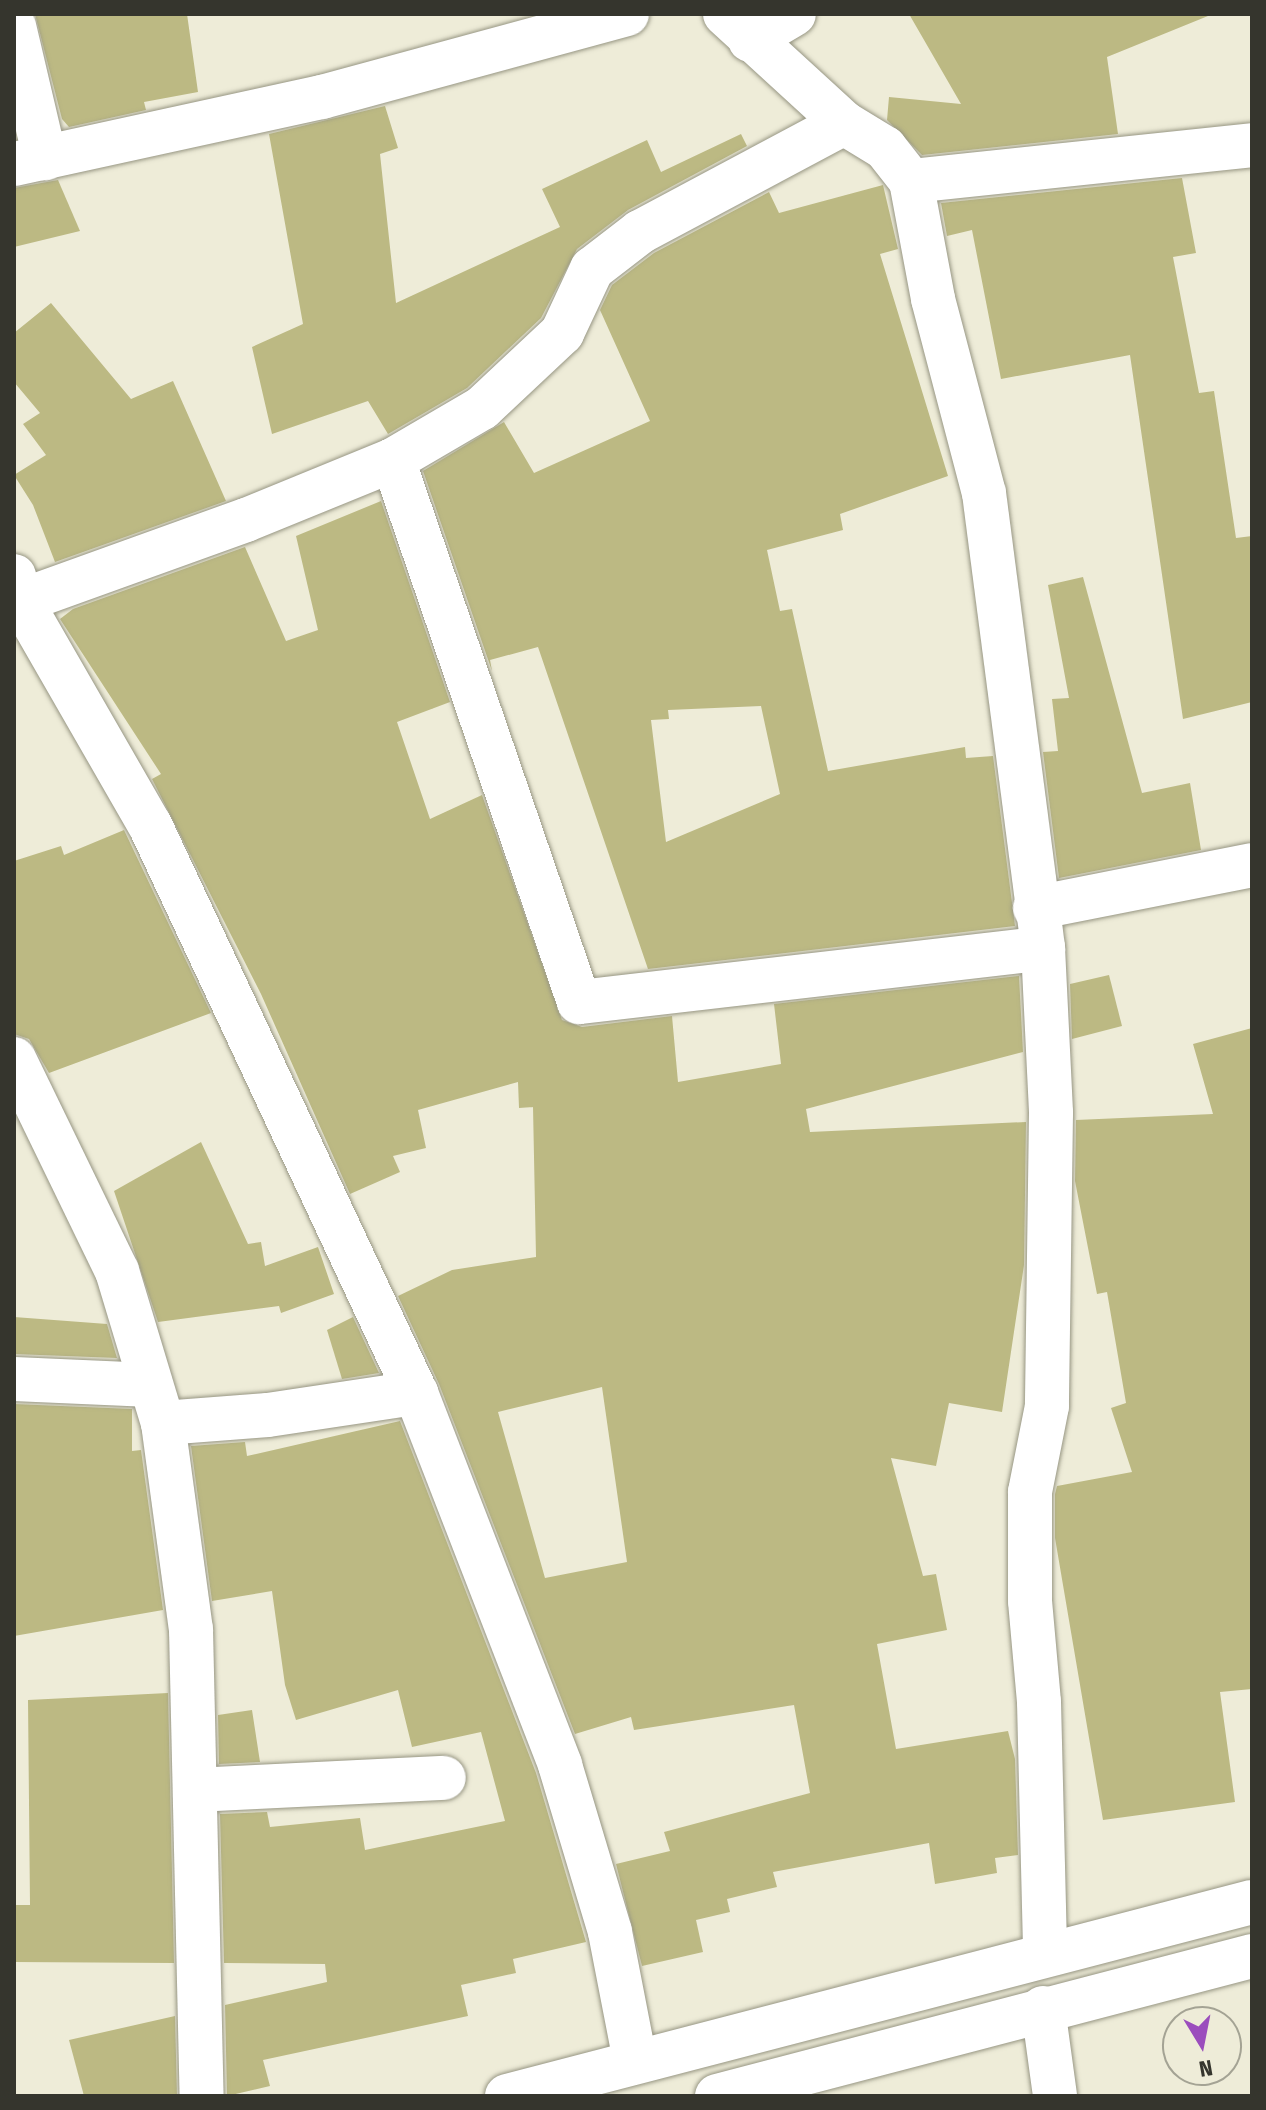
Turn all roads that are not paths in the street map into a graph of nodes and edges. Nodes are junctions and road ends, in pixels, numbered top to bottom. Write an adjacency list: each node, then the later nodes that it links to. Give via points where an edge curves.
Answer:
1 (627, 14): 7 (street, via 322,97)
2 (794, 14): 4 (street)
3 (14, 26): 7 (street)
4 (737, 27): 5 (street)
5 (844, 123): 8 (street, via 885,148); 9 (street, via 640,232 592,269 562,333 482,408)
6 (1252, 145): 8 (street)
7 (30, 161)
8 (911, 181): 12 (street, via 933,299 984,493)
9 (393, 460): 10 (street, via 246,520); 12 (street, via 579,1002)
10 (16, 595): 15 (street, via 150,825)
11 (1252, 865): 12 (street)
12 (1039, 928): 20 (street, via 1051,1113 1047,1406 1030,1492 1030,1601 1039,1702)
13 (14, 1059): 16 (street, via 117,1271)
14 (14, 1379): 16 (street)
15 (416, 1393): 16 (street, via 268,1415); 23 (street, via 560,1765 610,1932)
16 (157, 1404): 18 (street, via 191,1629)
17 (444, 1778): 18 (street)
18 (196, 1790): 24 (street)
19 (1252, 1902): 20 (street)
20 (1045, 1952): 23 (street)
21 (1252, 1956): 22 (street)
22 (1043, 2008): 26 (street); 27 (street)
23 (635, 2061): 25 (street)
24 (202, 2096)
25 (507, 2096)
26 (717, 2096)
27 (1055, 2096)

